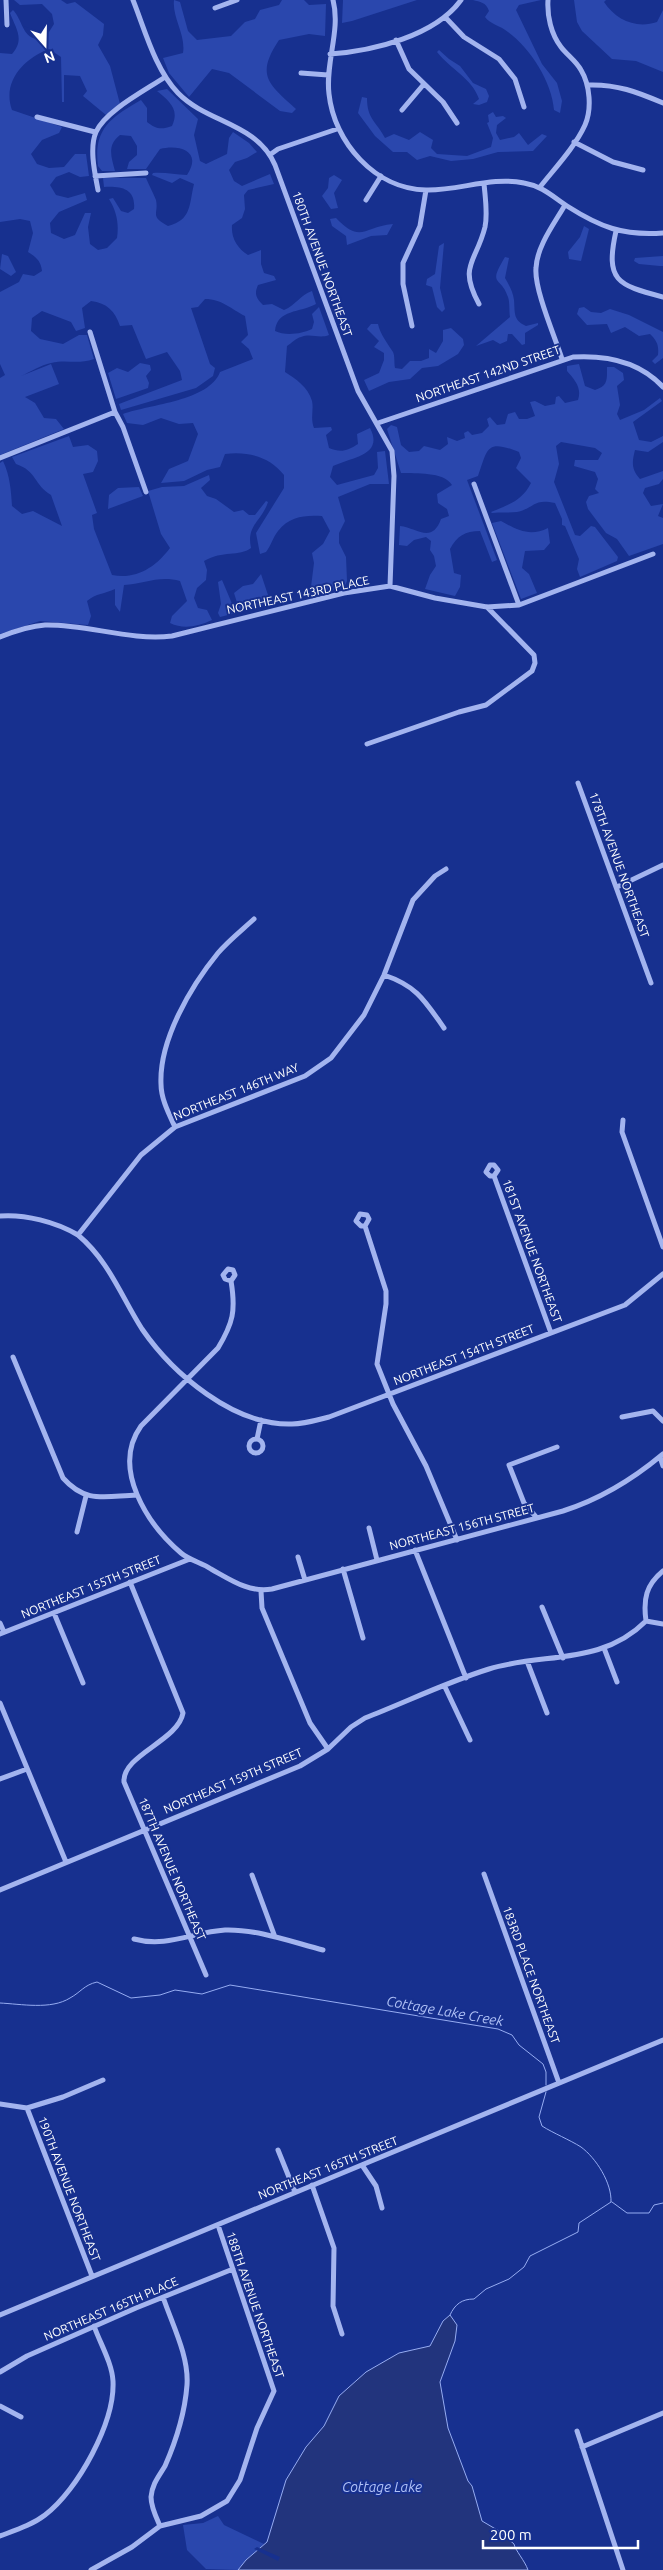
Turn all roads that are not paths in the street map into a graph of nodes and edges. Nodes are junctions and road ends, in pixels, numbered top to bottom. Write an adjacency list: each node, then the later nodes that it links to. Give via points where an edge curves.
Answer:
1 (6, 0): 9 (street)
2 (133, 0): 14 (street, 180TH AVENUE NORTHEAST)
3 (236, 0): 7 (street)
4 (332, 0): 11 (street, via 336,16)
5 (461, 0): 8 (street)
6 (548, 0): 16 (street, via 549,21 554,35 581,70)
7 (215, 8)
8 (446, 18): 10 (street); 18 (street, via 464,37 499,59 515,79)
9 (7, 25)
10 (396, 40): 11 (street, via 364,50); 15 (street, via 409,69)
11 (330, 54): 13 (street)
12 (301, 73): 13 (street)
13 (328, 74): 22 (street, via 331,109)
14 (165, 77): 23 (street, via 115,112); 25 (street, 180TH AVENUE NORTHEAST, via 191,104 247,132)
15 (424, 84): 19 (street); 21 (street, via 443,102)
16 (588, 86): 17 (street, via 613,85 632,89); 24 (street, via 587,119)
17 (663, 103)
18 (524, 107)
19 (402, 110)
20 (37, 118): 23 (street)
21 (456, 123)
22 (337, 129): 25 (street); 29 (street, via 358,158)
23 (96, 132): 28 (street)
24 (574, 142): 26 (street, via 613,162); 31 (street)
25 (271, 154): 45 (street, 180TH AVENUE NORTHEAST, via 353,376)
26 (643, 170)
27 (146, 174): 28 (street)
28 (95, 176): 32 (street)
29 (381, 176): 33 (street); 34 (street)
30 (484, 183): 31 (street, via 508,181); 33 (street); 39 (street, via 484,228 469,270 470,288)
31 (540, 187): 35 (street)
32 (98, 190)
33 (426, 190): 40 (street, via 420,226 404,263 403,284)
34 (366, 200)
35 (565, 205): 36 (street); 42 (street, via 546,239 535,270)
36 (616, 231): 37 (street); 38 (street, via 611,254 616,275 631,289)
37 (663, 233)
38 (663, 297)
39 (479, 304)
40 (412, 326)
41 (90, 332): 44 (street)
42 (562, 358): 43 (street, NORTHEAST 142ND STREET, via 603,357 636,367); 45 (street, NORTHEAST 142ND STREET)
43 (663, 386)
44 (115, 412): 46 (street); 48 (street)
45 (378, 423): 50 (street, 180TH AVENUE NORTHEAST, via 392,451 394,465)
46 (0, 458)
47 (474, 484): 51 (street)
48 (146, 492)
49 (653, 554): 51 (street, NORTHEAST 143RD PLACE)
50 (390, 586): 52 (street, NORTHEAST 143RD PLACE); 53 (street, NORTHEAST 143RD PLACE, via 344,593 166,637 46,625 20,629)
51 (519, 605): 52 (street, NORTHEAST 143RD PLACE)
52 (487, 607): 54 (street, via 534,655 532,672 486,705)
53 (0, 637)
54 (367, 744)
55 (578, 783): 58 (street, 178TH AVENUE NORTHEAST)
56 (663, 865): 58 (street)
57 (446, 869): 60 (street, NORTHEAST 146TH WAY, via 413,900)
58 (617, 887): 61 (street, 178TH AVENUE NORTHEAST)
59 (254, 919): 64 (street, via 219,952 195,984 169,1040 161,1085)
60 (384, 974): 62 (street, via 416,990); 64 (street, NORTHEAST 146TH WAY, via 353,1032 317,1069)
61 (651, 983)
62 (444, 1028)
63 (623, 1120): 69 (street, via 622,1132)
64 (174, 1127): 68 (street, NORTHEAST 146TH WAY, via 141,1154)
65 (494, 1176): 72 (street, 181ST AVENUE NORTHEAST)
66 (0, 1216): 68 (street, via 52,1223)
67 (365, 1226): 75 (street, via 386,1291 376,1357)
68 (78, 1235): 74 (street, NORTHEAST 154TH STREET, via 104,1262 155,1346)
69 (663, 1247)
70 (663, 1274): 72 (street, NORTHEAST 154TH STREET, via 625,1305)
71 (230, 1281): 74 (street, NORTHEAST 156TH STREET, via 234,1306 232,1321 218,1348)
72 (551, 1333): 75 (street, NORTHEAST 154TH STREET)
73 (13, 1357): 84 (street, via 63,1478 74,1490)
74 (187, 1380): 77 (street, NORTHEAST 154TH STREET, via 216,1400); 83 (street, NORTHEAST 156TH STREET, via 135,1434 131,1455)
75 (389, 1394): 77 (street, NORTHEAST 154TH STREET, via 308,1423); 88 (street, via 426,1466)
76 (622, 1417): 78 (street, via 653,1411)
77 (261, 1420): 79 (street)
78 (663, 1421)
79 (257, 1439)
80 (557, 1447): 85 (street, via 509,1465 524,1503)
81 (661, 1456): 82 (street); 85 (street, NORTHEAST 156TH STREET, via 604,1496)
82 (663, 1466)
83 (137, 1495): 84 (street); 91 (street, NORTHEAST 156TH STREET, via 152,1525)
84 (86, 1496): 87 (street)
85 (536, 1517): 88 (street, NORTHEAST 156TH STREET)
86 (369, 1528): 92 (street)
87 (76, 1532)
88 (457, 1540): 89 (street, NORTHEAST 156TH STREET)
89 (416, 1550): 92 (street, NORTHEAST 156TH STREET); 108 (street)
90 (298, 1557): 95 (street)
91 (190, 1559): 96 (street, NORTHEAST 155TH STREET); 97 (street, NORTHEAST 156TH STREET)
92 (377, 1560): 93 (street, NORTHEAST 156TH STREET)
93 (343, 1569): 95 (street, NORTHEAST 156TH STREET); 104 (street)
94 (663, 1570): 100 (street, via 645,1594)
95 (305, 1580): 97 (street, NORTHEAST 156TH STREET)
96 (130, 1582): 99 (street, NORTHEAST 155TH STREET); 118 (street, 187TH AVENUE NORTHEAST, via 183,1713 178,1726 126,1770 124,1782)
97 (261, 1591): 115 (street, via 262,1608 310,1723)
98 (542, 1607): 106 (street)
99 (54, 1613): 103 (street, NORTHEAST 155TH STREET); 110 (street)
100 (646, 1621): 102 (street); 105 (street, NORTHEAST 159TH STREET, via 634,1632)
101 (0, 1623): 103 (street)
102 (663, 1624)
103 (2, 1633)
104 (363, 1638)
105 (604, 1648): 106 (street, NORTHEAST 159TH STREET); 109 (street)
106 (563, 1658): 107 (street, NORTHEAST 159TH STREET)
107 (527, 1660): 108 (street, NORTHEAST 159TH STREET); 113 (street)
108 (466, 1678): 111 (street, NORTHEAST 159TH STREET)
109 (617, 1682)
110 (82, 1683)
111 (445, 1687): 114 (street); 115 (street, NORTHEAST 159TH STREET, via 366,1718)
112 (0, 1703): 116 (street)
113 (546, 1712)
114 (470, 1740)
115 (328, 1749): 118 (street, NORTHEAST 159TH STREET, via 300,1766)
116 (27, 1769): 117 (street); 119 (street)
117 (0, 1779)
118 (144, 1829): 119 (street, NORTHEAST 159TH STREET); 124 (street, 187TH AVENUE NORTHEAST)
119 (66, 1862): 122 (street, NORTHEAST 159TH STREET)
120 (484, 1874): 130 (street, 183RD PLACE NORTHEAST)
121 (252, 1875): 123 (street)
122 (0, 1890)
123 (275, 1937): 124 (street, via 235,1930); 126 (street)
124 (191, 1938): 125 (street, via 149,1943); 127 (street, 187TH AVENUE NORTHEAST)
125 (134, 1939)
126 (323, 1950)
127 (206, 1975)
128 (663, 2040): 130 (street, NORTHEAST 165TH STREET)
129 (103, 2080): 132 (street)
130 (559, 2083): 134 (street, NORTHEAST 165TH STREET)
131 (0, 2104): 132 (street)
132 (28, 2108): 140 (street, 190TH AVENUE NORTHEAST)
133 (278, 2150): 136 (street)
134 (362, 2165): 135 (street, NORTHEAST 165TH STREET); 137 (street, via 376,2186)
135 (312, 2185): 136 (street, NORTHEAST 165TH STREET); 144 (street, via 334,2248 333,2306)
136 (295, 2192): 138 (street, NORTHEAST 165TH STREET)
137 (382, 2208)
138 (218, 2225): 139 (street, 188TH AVENUE NORTHEAST); 140 (street, NORTHEAST 165TH STREET)
139 (233, 2269): 141 (street, NORTHEAST 165TH PLACE); 151 (street, 188TH AVENUE NORTHEAST, via 274,2392 257,2428 240,2480 226,2501 201,2516)
140 (92, 2276): 142 (street, NORTHEAST 165TH STREET)
141 (163, 2297): 143 (street, NORTHEAST 165TH PLACE); 151 (street, via 184,2356 187,2383 185,2406 164,2466 153,2485 151,2498)
142 (0, 2315)
143 (94, 2326): 145 (street, NORTHEAST 165TH PLACE, via 27,2356); 152 (street, via 113,2379 106,2417 85,2468 50,2510 30,2524)
144 (342, 2334)
145 (0, 2372)
146 (0, 2406): 148 (street)
147 (663, 2413): 150 (street)
148 (21, 2418)
149 (577, 2431): 150 (street)
150 (582, 2447): 154 (street)
151 (160, 2526): 153 (street, via 132,2547)
152 (0, 2536)
153 (91, 2570)
154 (624, 2570)

